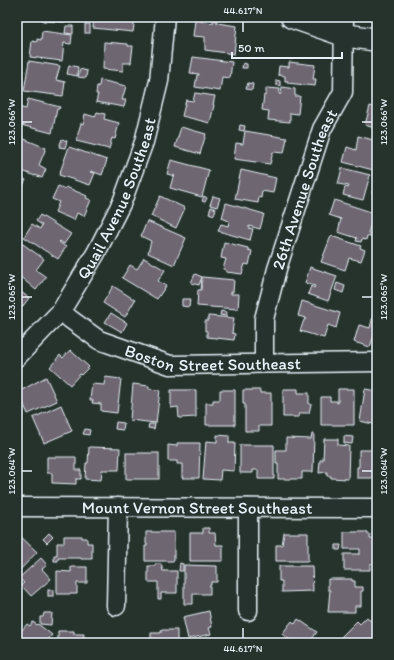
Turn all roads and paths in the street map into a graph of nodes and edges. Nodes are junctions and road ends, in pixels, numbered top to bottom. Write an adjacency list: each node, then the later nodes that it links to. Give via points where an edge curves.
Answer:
1 (165, 17): 5 (street, Quail Avenue Southeast, via 159,81 144,142 122,202 96,253)
2 (292, 17): 3 (street)
3 (344, 26): 4 (street); 8 (street, 26th Avenue Southeast, via 343,92 322,129 277,269 264,319)
4 (377, 40)
5 (61, 310): 6 (street, Quail Avenue Southeast); 8 (street, Boston Street Southeast, via 100,340 170,365)
6 (17, 357)
7 (377, 362): 8 (street, Boston Street Southeast)
8 (264, 363)
9 (18, 502): 10 (street, Mount Vernon Street Southeast)
10 (118, 507): 11 (street, Mount Vernon Street Southeast); 13 (street)
11 (248, 508): 12 (street, Mount Vernon Street Southeast); 14 (street)
12 (377, 508)
13 (116, 606)
14 (248, 611)

